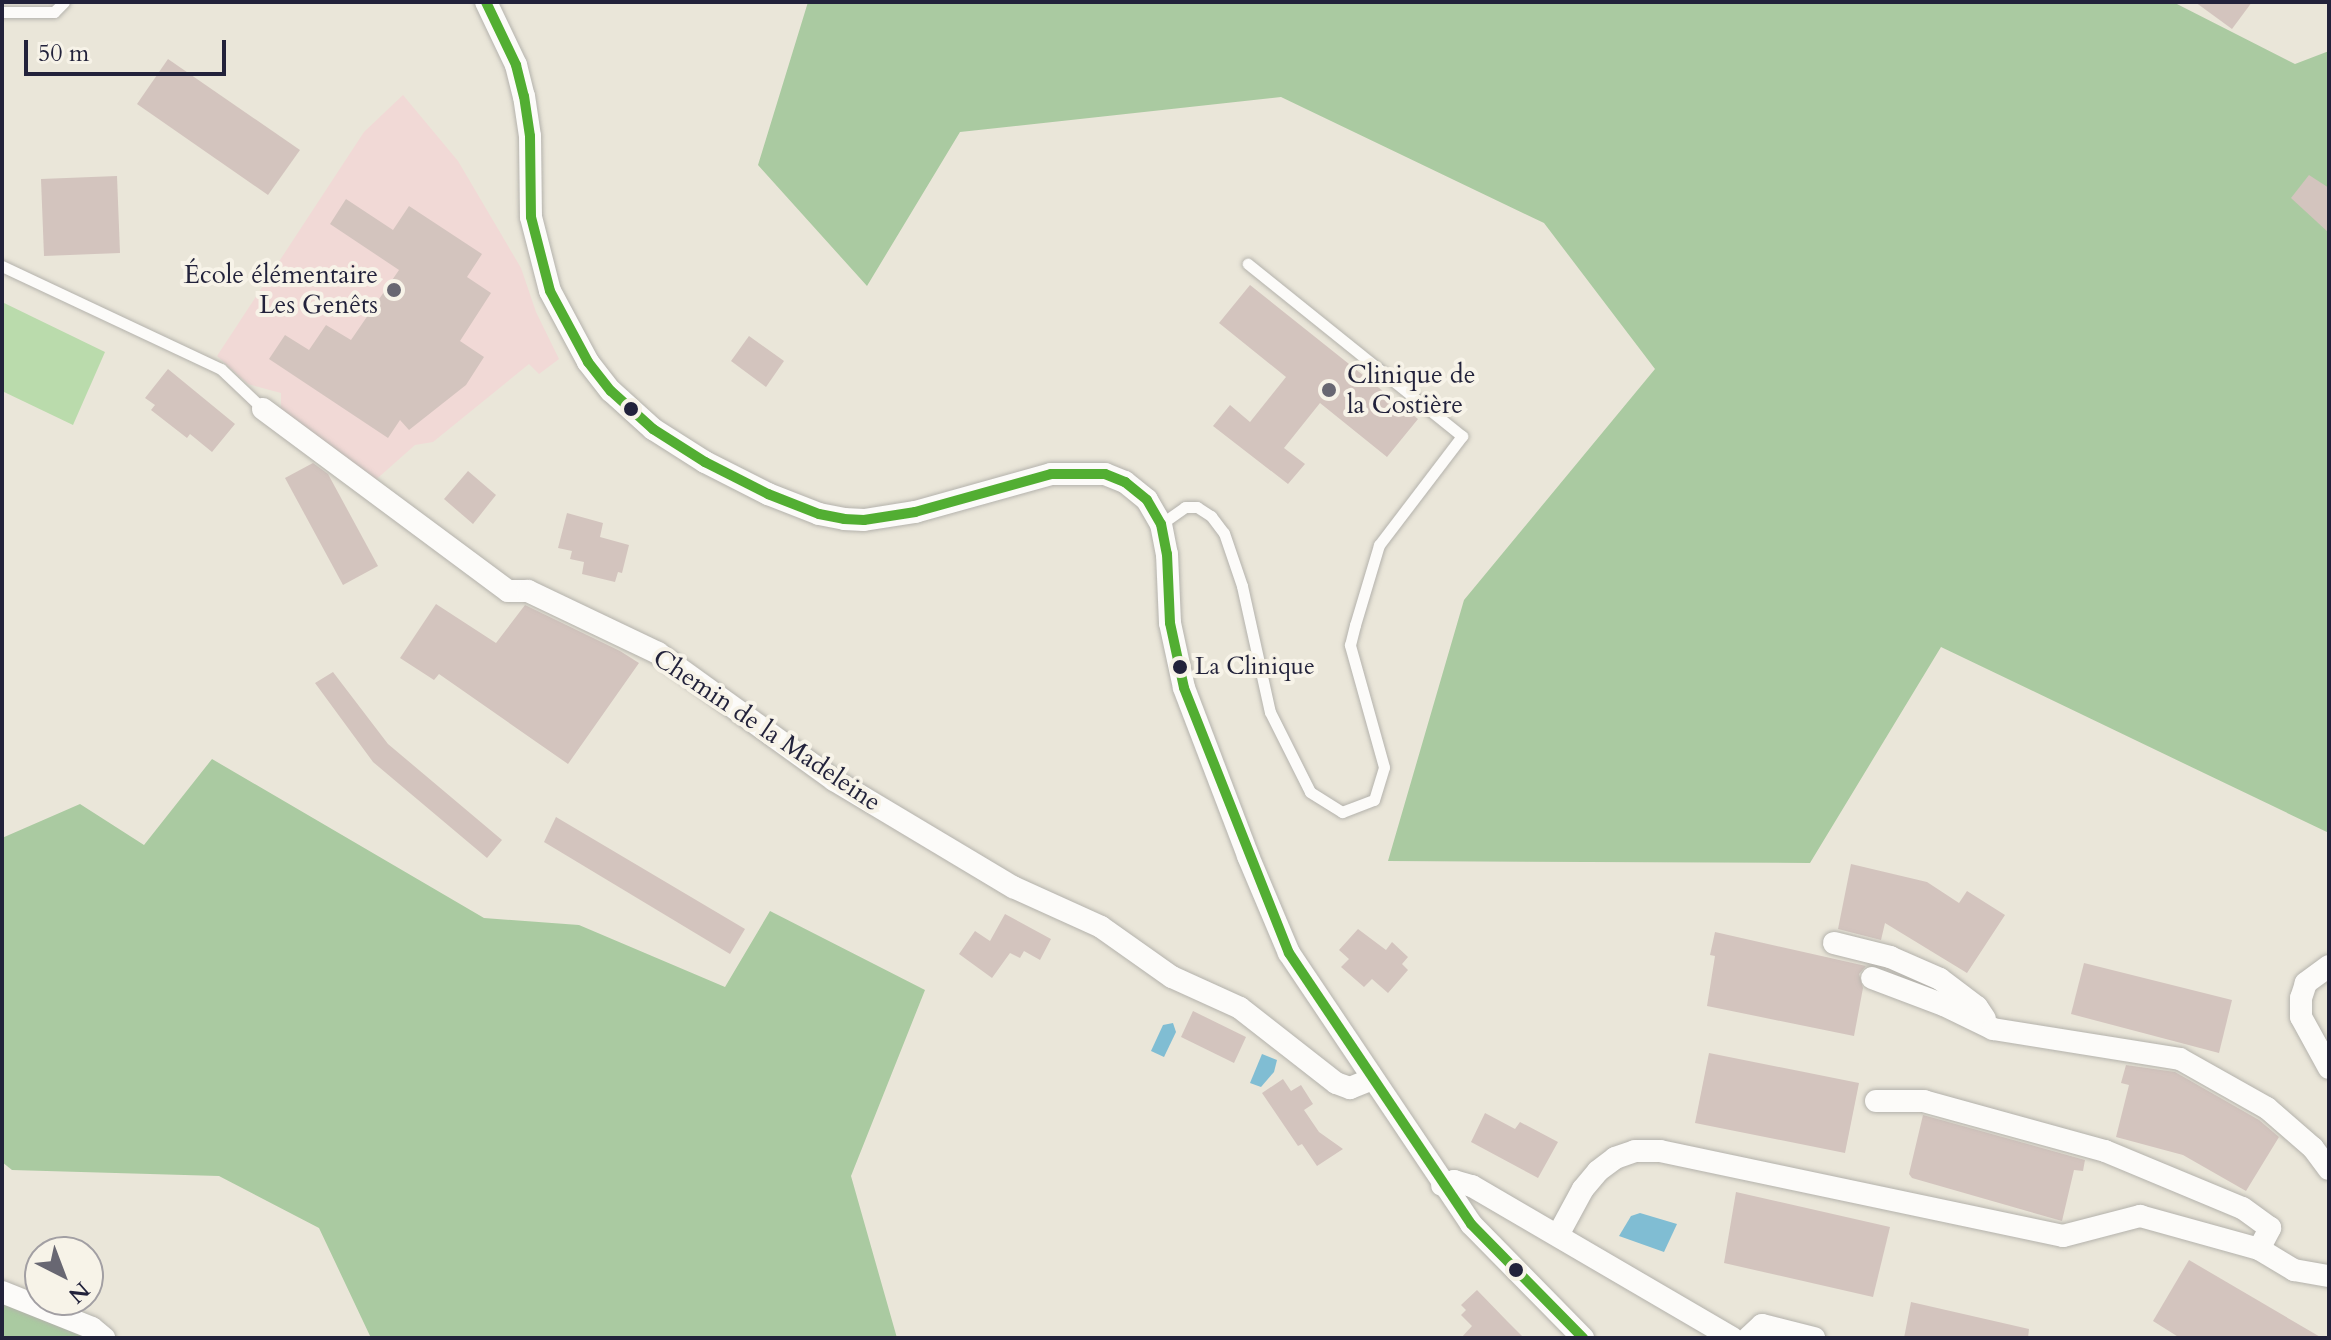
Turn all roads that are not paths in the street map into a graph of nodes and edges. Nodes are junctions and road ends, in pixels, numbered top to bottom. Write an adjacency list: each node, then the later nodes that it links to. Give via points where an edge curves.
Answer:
1 (64, 2): 3 (lane, via 54,12)
2 (486, 2): 7 (street, via 524,96 531,217 550,291 588,362 653,429 768,494 844,519 915,512 1051,474 1088,472 1136,489)
3 (2, 12)
4 (1248, 264): 7 (lane, via 1462,436 1379,545 1350,645 1384,767 1374,800 1342,812 1310,792 1270,712 1246,602 1224,533 1197,507 1185,507)
5 (2, 266): 6 (lane, Chemin de la Madeleine, via 221,369)
6 (263, 409): 13 (street, Chemin de la Madeleine, via 508,591 528,591 658,653 834,780 1013,887 1101,927 1172,977 1240,1008 1336,1083 1350,1088)
7 (1161, 524): 13 (street, via 1170,623 1184,688 1281,936)
8 (1834, 943): 11 (street, via 1890,957 1940,979 1977,1007)
9 (2329, 966): 12 (street, via 2306,983 2301,1017)
10 (1872, 978): 11 (street)
11 (1993, 1029): 15 (street, via 2180,1059 2267,1108)
12 (2329, 1068)
13 (1372, 1079): 16 (street)
14 (1876, 1101): 18 (street, via 1924,1101 2105,1151 2242,1208 2270,1228)
15 (2329, 1169)
16 (1442, 1185): 17 (street, via 1464,1183); 22 (street, via 1471,1224)
17 (1558, 1235): 18 (street, via 1598,1171 1635,1151 1660,1151 2063,1236 2140,1216); 23 (street)
18 (2259, 1249): 19 (street, via 2294,1270)
19 (2329, 1276)
20 (2, 1292): 21 (street, via 92,1328)
21 (104, 1338)
22 (1583, 1338)
23 (1732, 1338)
24 (1748, 1338): 25 (street, via 1762,1325)
25 (1814, 1338)

